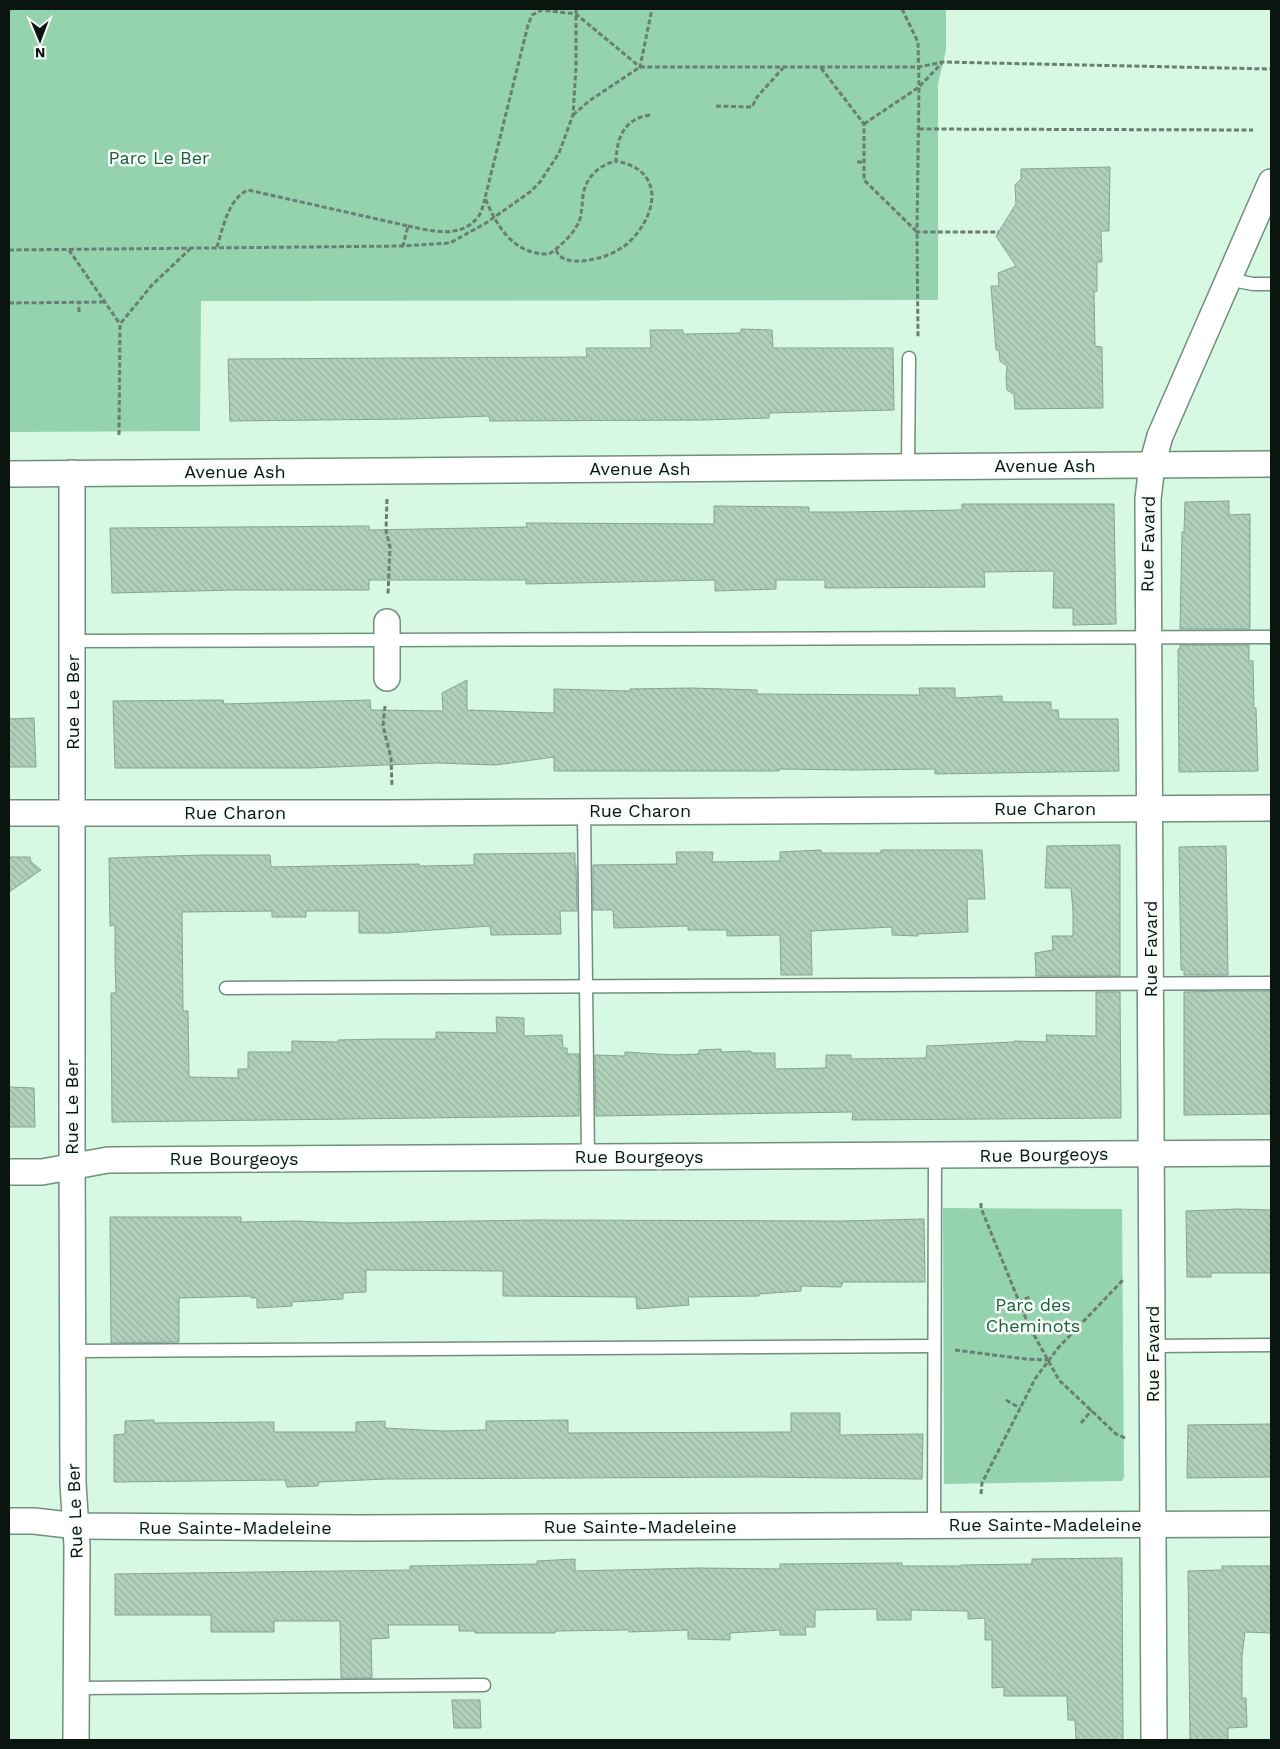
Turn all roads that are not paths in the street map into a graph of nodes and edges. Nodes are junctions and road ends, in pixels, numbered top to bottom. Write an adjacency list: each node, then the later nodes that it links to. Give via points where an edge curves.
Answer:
1 (1271, 182): 2 (street, Rue Favard)
2 (1228, 279): 3 (lane, via 1247,284); 6 (street, Rue Favard, via 1160,436)
3 (1271, 284)
4 (909, 358): 7 (lane)
5 (1271, 464): 6 (street, Avenue Ash)
6 (1152, 465): 7 (street, Avenue Ash); 12 (street, Rue Favard, via 1148,499)
7 (908, 467): 8 (street, Avenue Ash)
8 (72, 473): 9 (street, Avenue Ash); 13 (street, Rue Le Ber)
9 (9, 474)
10 (387, 631): 12 (lane); 13 (lane); 14 (street)
11 (1271, 636): 12 (lane)
12 (1148, 637): 15 (street, Rue Favard)
13 (73, 641): 19 (street, Rue Le Ber)
14 (387, 678)
15 (1149, 808): 16 (street, Rue Charon); 17 (street, Rue Charon); 20 (street, Rue Favard)
16 (1271, 808)
17 (584, 812): 19 (street, Rue Charon); 22 (lane)
18 (9, 813): 19 (street, Rue Charon)
19 (73, 813): 28 (street, Rue Le Ber)
20 (1151, 983): 21 (lane); 22 (lane); 25 (street, Rue Favard)
21 (1271, 983)
22 (587, 987): 23 (lane); 27 (lane)
23 (226, 988)
24 (1271, 1153): 25 (street, Rue Bourgeoys)
25 (1151, 1154): 26 (street, Rue Bourgeoys); 32 (street, Rue Favard)
26 (934, 1156): 27 (street, Rue Bourgeoys); 31 (lane)
27 (588, 1157): 28 (street, Rue Bourgeoys, via 108,1160)
28 (72, 1167): 29 (street, Rue Bourgeoys, via 42,1172); 33 (street, Rue Le Ber)
29 (9, 1172)
30 (1271, 1345): 32 (lane)
31 (934, 1346): 33 (lane); 36 (lane)
32 (1152, 1346): 37 (street, Rue Favard)
33 (73, 1351): 38 (street, Rue Le Ber, via 73,1483)
34 (9, 1521): 38 (street, Rue Sainte-Madeleine, via 34,1520)
35 (1271, 1524): 37 (street, Rue Sainte-Madeleine)
36 (934, 1525): 37 (street, Rue Sainte-Madeleine); 38 (street, Rue Sainte-Madeleine)
37 (1154, 1525): 42 (street, Rue Favard)
38 (77, 1526): 40 (street, Rue Le Ber)
39 (484, 1685): 40 (lane)
40 (77, 1688): 41 (street, Rue Le Ber)
41 (76, 1740)
42 (1154, 1740)

